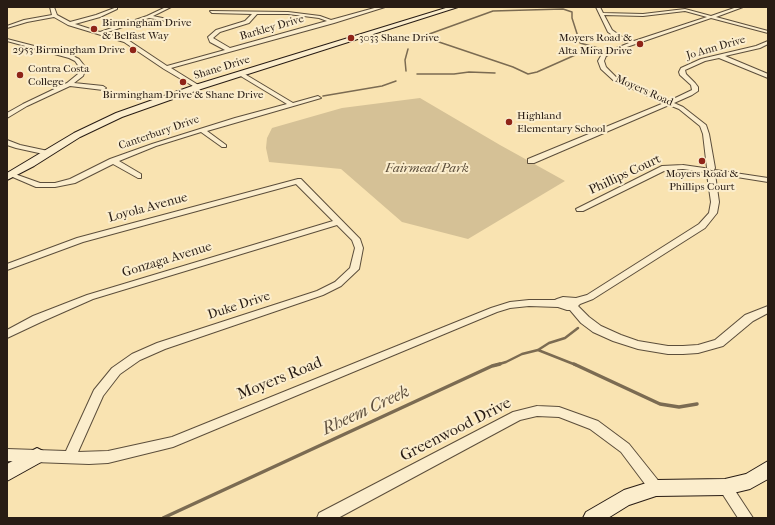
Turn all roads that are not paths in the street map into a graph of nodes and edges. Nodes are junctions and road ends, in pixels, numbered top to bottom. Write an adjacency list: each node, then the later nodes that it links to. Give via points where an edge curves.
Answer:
1 (52, 7): 13 (street)
2 (169, 7): 14 (street)
3 (359, 7): 9 (street)
4 (383, 7): 9 (street, Barkley Drive)
5 (455, 7): 28 (street, Shane Drive)
6 (598, 7): 12 (street)
7 (741, 7): 15 (street, Moyers Road)
8 (115, 8): 18 (street)
9 (370, 11): 17 (street, Barkley Drive)
10 (212, 12): 11 (street)
11 (256, 12): 17 (street, via 303,14); 25 (street, via 247,22 218,32 210,38)
12 (602, 14): 15 (street, via 643,15 685,10); 24 (street, via 614,34)
13 (55, 16): 18 (street); 19 (street)
14 (149, 17): 16 (street); 21 (street)
15 (711, 17): 20 (street); 24 (street, Moyers Road)
16 (165, 20)
17 (332, 22): 25 (street, Barkley Drive)
18 (70, 24): 21 (street)
19 (7, 27)
20 (768, 32)
21 (101, 33): 27 (street, via 126,41)
22 (7, 40): 30 (street, via 77,60 82,64 83,71)
23 (768, 42): 26 (street, Jo Ann Drive)
24 (634, 43): 34 (street, Moyers Road, via 606,54 601,61 603,68 610,76 623,83)
25 (229, 50): 27 (street, Barkley Drive)
26 (720, 56): 29 (street); 34 (street, Jo Ann Drive, via 683,69 683,75 693,84 695,91)
27 (166, 68): 31 (street)
28 (241, 74): 31 (street, Shane Drive); 35 (street)
29 (768, 76)
30 (69, 84): 32 (street); 36 (street)
31 (198, 87): 40 (street, Shane Drive, via 102,122 77,134)
32 (103, 88)
33 (318, 98): 35 (street, Canterbury Drive)
34 (669, 102): 42 (street, Jo Ann Drive); 43 (street, Moyers Road, via 688,112 703,125)
35 (291, 104): 37 (street, Canterbury Drive)
36 (7, 116)
37 (202, 130): 39 (street); 41 (street, Canterbury Drive)
38 (7, 142): 40 (street)
39 (224, 146)
40 (48, 153): 44 (street, Shane Drive)
41 (113, 161): 44 (street, Canterbury Drive, via 72,181 55,185 40,185); 45 (street)
42 (531, 162)
43 (711, 171): 46 (street, Phillips Court); 48 (street, Phillips Court, via 683,167 665,168); 51 (street, Moyers Road, via 715,202 713,213 706,222 694,233 590,297)
44 (9, 176)
45 (138, 176)
46 (768, 180)
47 (298, 181): 49 (street, Duke Drive); 50 (street, Loyola Avenue, via 80,240)
48 (580, 210)
49 (339, 222): 53 (street, Gonzaga Avenue, via 90,297); 56 (street, Duke Drive, via 356,239 359,248 354,269 338,284 320,293 161,346 136,357 116,371 98,392)
50 (7, 267)
51 (573, 304): 52 (street, via 585,320 610,335 638,345 668,350 698,349 719,343 749,318); 56 (street, Moyers Road, via 510,305 173,442 118,455)
52 (768, 309)
53 (7, 334)
54 (7, 455): 55 (street, Moyers Road)
55 (37, 456): 56 (street, Moyers Road); 58 (street)
56 (70, 457)
57 (768, 469): 59 (street, via 750,481)
58 (7, 473)
59 (724, 486): 60 (street); 63 (street)
60 (656, 488): 61 (street, Greenwood Drive, via 625,448 594,425 559,412 537,411 517,416); 62 (street, via 624,498)
61 (324, 518)
62 (592, 518)
63 (746, 518)

